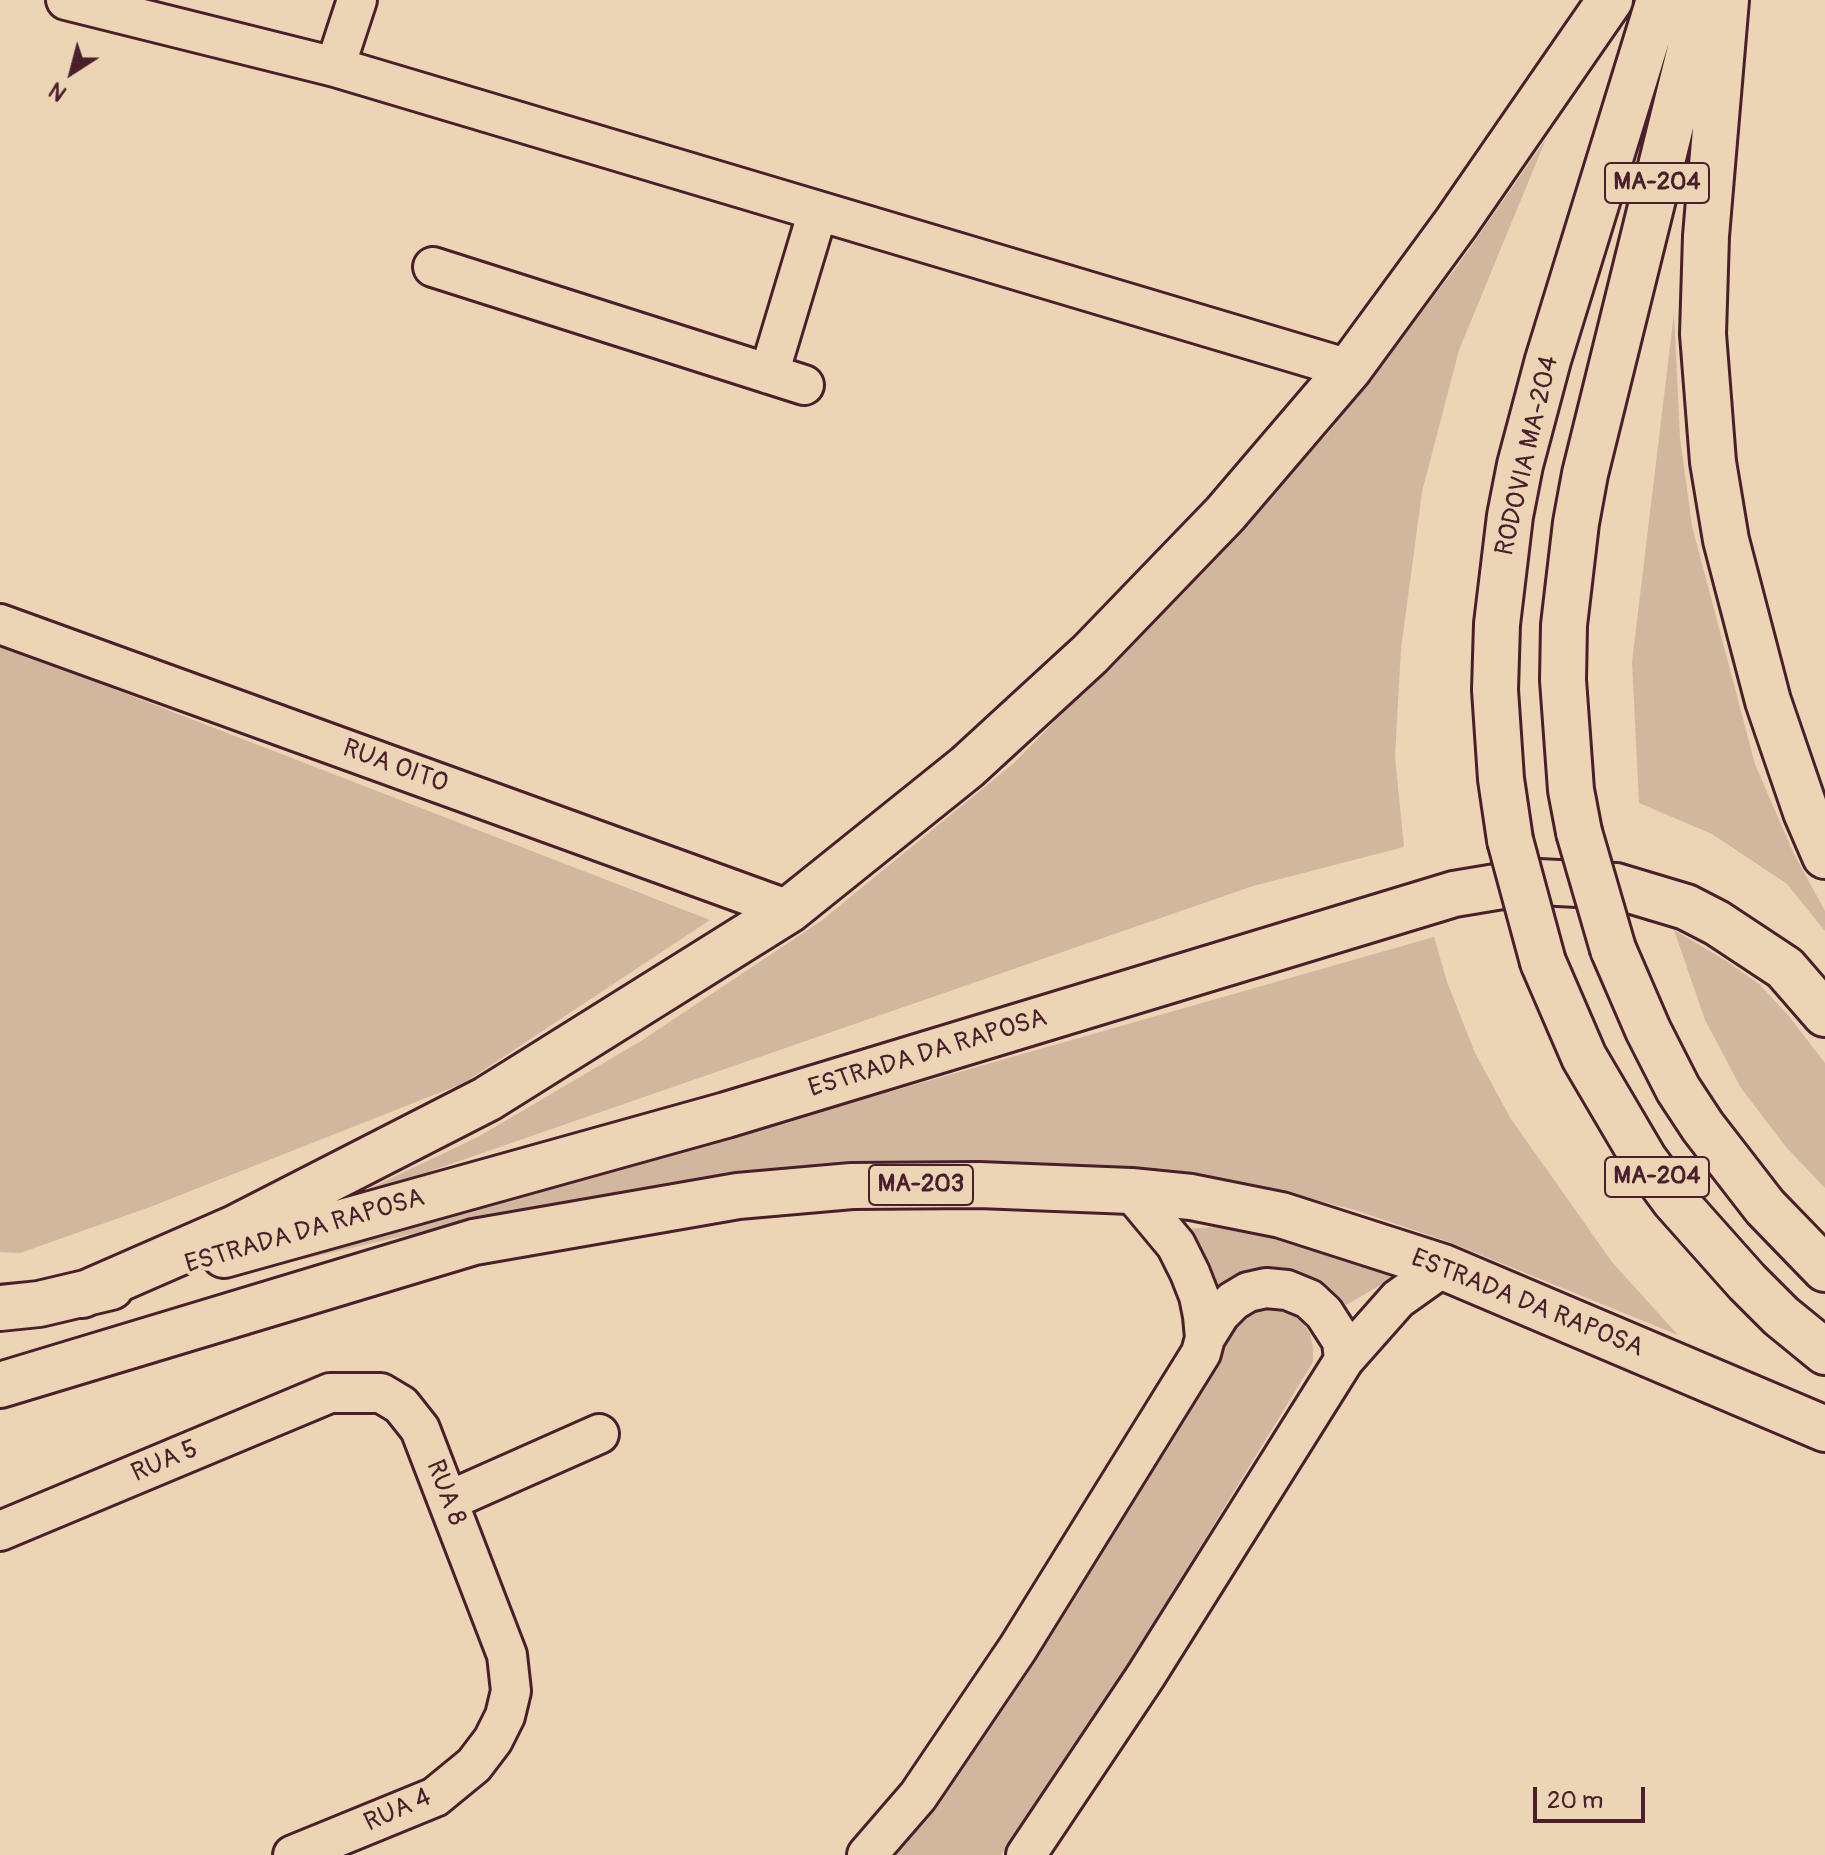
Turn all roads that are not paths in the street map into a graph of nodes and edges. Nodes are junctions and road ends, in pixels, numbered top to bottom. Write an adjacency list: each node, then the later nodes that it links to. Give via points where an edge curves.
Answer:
1 (66, 0): 7 (street)
2 (357, 0): 7 (street)
3 (1610, 0): 10 (main road)
4 (1659, 0): 23 (main road, RODOVIA MA-204 / MA-204, bridge, via 1520,465 1497,624 1501,779 1510,840 1543,962 1584,1057 1674,1200 1781,1316)
5 (1702, 0): 19 (main road, MA-204, bridge, via 1576,523 1563,680 1571,790 1613,949 1672,1078 1765,1207)
6 (1726, 0): 14 (main road, via 1703,334 1713,462 1726,540 1768,701)
7 (335, 67): 8 (street)
8 (818, 211): 10 (street); 11 (street)
9 (433, 267): 11 (street)
10 (1349, 369): 15 (main road, via 1225,514 1090,654 967,767)
11 (769, 374): 12 (street)
12 (804, 385)
13 (0, 624): 15 (street, RUA OITO)
14 (1825, 856)
15 (789, 910): 20 (main road, via 487,1099 233,1229)
16 (1825, 1014): 20 (main road, ESTRADA DA RAPOSA, via 1785,968 1686,907 1616,886 1539,882 1490,888 1454,894 726,1115)
17 (1131, 1191): 18 (main road, ESTRADA DA RAPOSA / MA-203, via 1281,1215); 22 (street, via 1176,1245 1199,1296); 25 (main road, ESTRADA DA RAPOSA / MA-203, via 852,1186 722,1198 474,1242)
18 (1443, 1267): 24 (street, via 1398,1299); 27 (main road, ESTRADA DA RAPOSA / MA-203)
19 (1825, 1269)
20 (82, 1295): 21 (main road, ESTRADA DA RAPOSA)
21 (0, 1308)
22 (1205, 1338): 24 (street, via 1220,1314 1248,1292 1287,1290 1324,1313 1342,1341); 33 (street, via 1194,1368 1018,1648 918,1796)
23 (1825, 1352)
24 (1344, 1360): 34 (street)
25 (0, 1385)
26 (330, 1393): 29 (street, RUA 8, via 381,1393 401,1405 420,1429); 30 (street, RUA 5)
27 (1825, 1429)
28 (599, 1434): 29 (street)
29 (448, 1501): 31 (street, RUA 8)
30 (0, 1531)
31 (507, 1655): 32 (street, RUA 4, via 511,1691 505,1716 474,1765 435,1797)
32 (293, 1855)
33 (867, 1855)
34 (1026, 1855)

